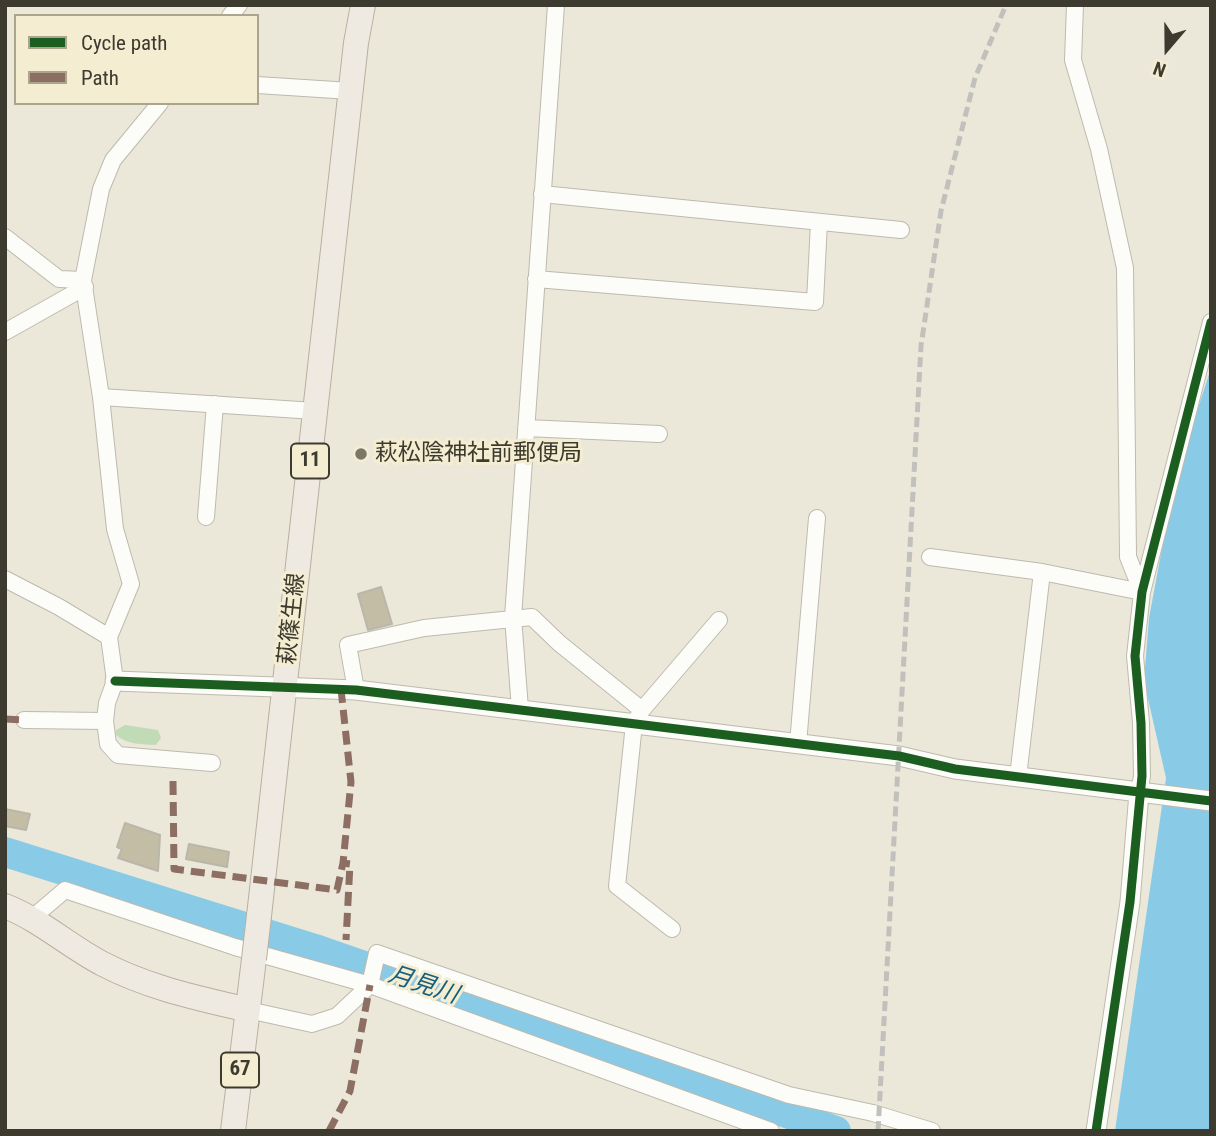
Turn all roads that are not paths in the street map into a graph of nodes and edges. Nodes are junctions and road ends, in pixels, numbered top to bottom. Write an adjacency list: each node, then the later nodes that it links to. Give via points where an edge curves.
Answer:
1 (363, 5): 5 (main road, 萩篠生線 / 11)
2 (556, 5): 7 (street)
3 (1075, 5): 25 (street, via 1073,60 1099,149 1125,268 1128,557)
4 (259, 85): 5 (street)
5 (351, 91): 17 (main road, 萩篠生線 / 11)
6 (158, 105): 12 (street, via 113,160 101,189)
7 (542, 194): 8 (street); 11 (street)
8 (819, 222): 9 (street); 11 (street, via 815,302)
9 (901, 230)
10 (5, 236): 12 (street, via 59,279)
11 (536, 279): 18 (street)
12 (84, 284): 14 (street); 15 (street)
13 (1211, 322): 25 (street)
14 (5, 332)
15 (102, 397): 16 (street); 28 (street, via 115,529 131,584)
16 (215, 404): 17 (street); 20 (street)
17 (315, 411): 30 (main road, 萩篠生線 / 11)
18 (526, 428): 19 (street); 26 (street)
19 (659, 434)
20 (206, 517)
21 (817, 517): 36 (street)
22 (930, 557): 23 (street)
23 (1042, 572): 25 (street); 38 (street)
24 (5, 579): 28 (street)
25 (1142, 592): 39 (street, via 1135,656)
26 (513, 617): 31 (street, via 424,628 348,645); 32 (street); 33 (street, via 532,617)
27 (719, 620): 33 (street)
28 (109, 637): 29 (street)
29 (115, 681): 30 (street); 35 (street)
30 (286, 686): 31 (street); 45 (main road, 萩篠生線 / 11, bridge)
31 (356, 690): 32 (street)
32 (520, 709): 33 (street)
33 (638, 717): 36 (street); 43 (street, via 617,886)
34 (24, 720): 35 (street)
35 (105, 721): 37 (street, via 108,744 118,755)
36 (798, 744): 38 (street)
37 (212, 763)
38 (1018, 777): 39 (street)
39 (1147, 794): 40 (street); 49 (street)
40 (1211, 801)
41 (5, 906): 42 (main road)
42 (31, 919): 44 (street, via 65,890 235,947); 45 (main road, via 135,980)
43 (672, 929)
44 (370, 985): 45 (street, via 337,1016 312,1024); 47 (street); 48 (street, via 377,953 789,1095)
45 (247, 1010): 46 (main road, 67)
46 (233, 1131)
47 (771, 1131)
48 (932, 1131)
49 (1096, 1131)

